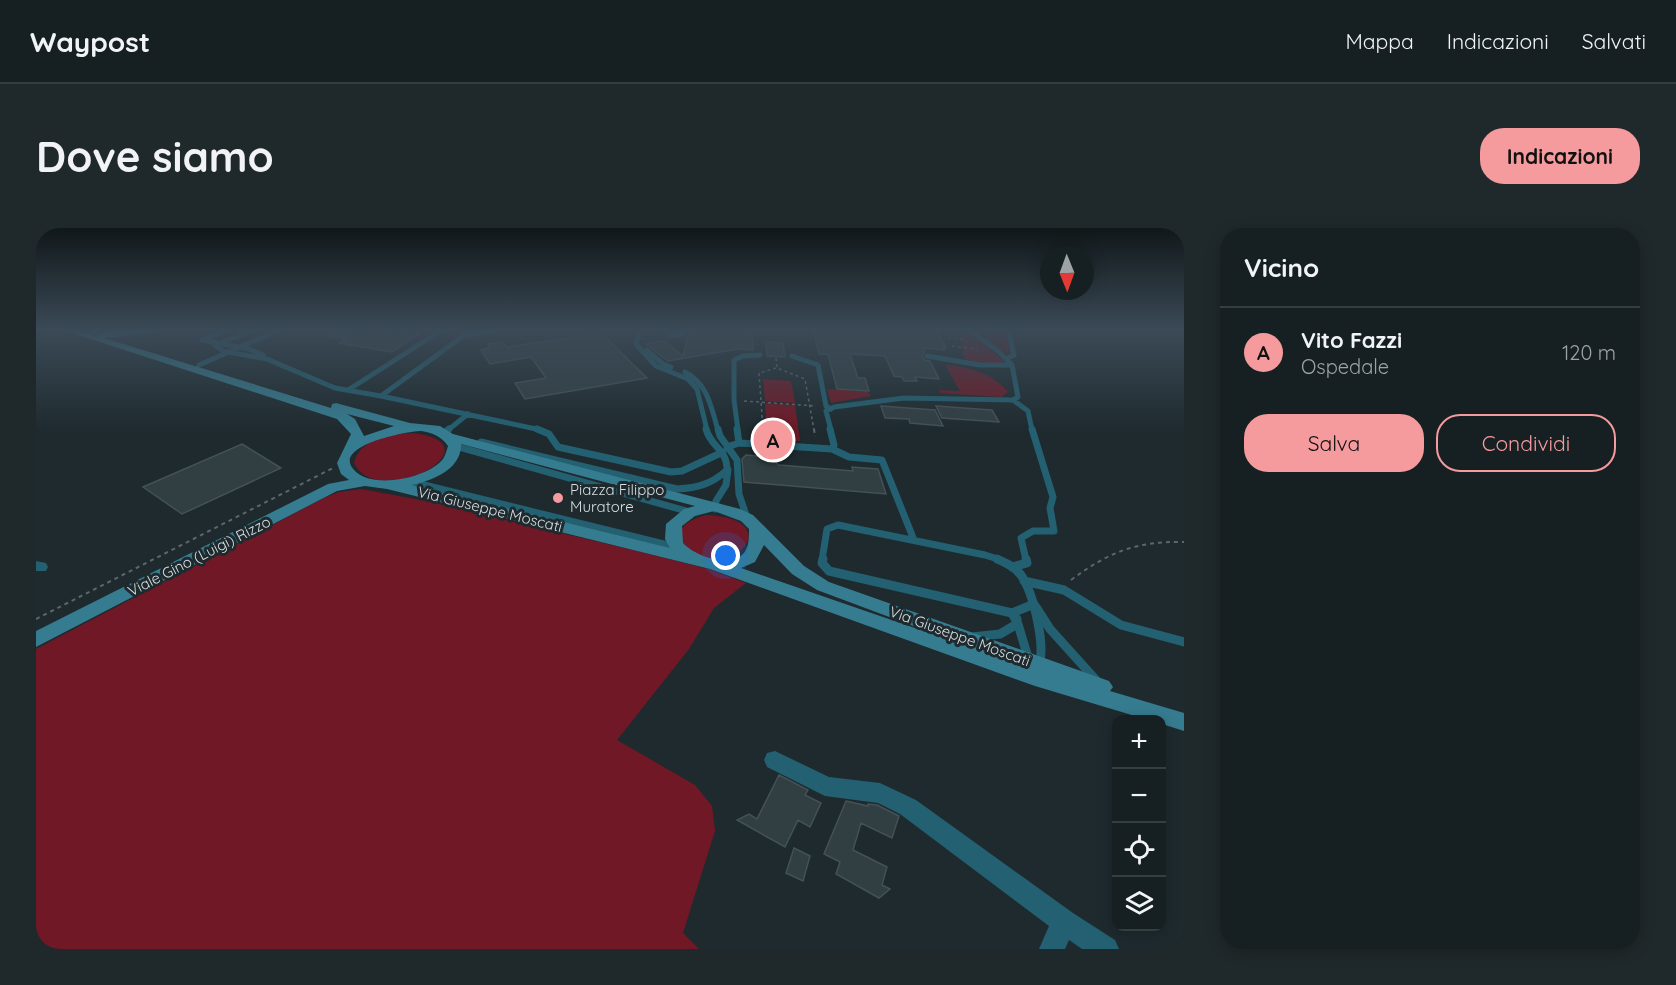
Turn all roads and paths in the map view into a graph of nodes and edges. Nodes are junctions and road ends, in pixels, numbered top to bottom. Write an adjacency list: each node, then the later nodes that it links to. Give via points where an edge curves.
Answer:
1 (186, 364): 32 (street, Via Giuseppe Moscati, via 342,416 358,435)
2 (195, 364): 15 (street, Via Giuseppe Moscati)
3 (207, 364): 15 (lane)
4 (208, 364): 15 (lane)
5 (278, 364): 17 (lane)
6 (389, 364): 17 (lane)
7 (425, 364): 18 (lane)
8 (654, 364): 31 (lane, via 688,379 697,389 709,440)
9 (663, 364): 31 (lane, via 697,378 706,390)
10 (734, 364): 19 (lane)
11 (777, 364): 16 (path)
12 (816, 364): 23 (lane)
13 (972, 364): 14 (lane)
14 (1012, 365): 20 (lane, via 1018,397)
15 (203, 366): 25 (street, Via Giuseppe Moscati)
16 (777, 368): 21 (path, via 759,373); 22 (path, via 805,379)
17 (348, 390): 18 (lane)
18 (381, 396): 24 (lane)
19 (734, 400): 21 (path); 27 (lane)
20 (1013, 400): 23 (lane, via 904,398); 45 (lane, via 1028,411 1044,462 1053,497 1050,508 1054,531 1033,531 1022,538 1027,563)
21 (761, 402): 22 (path); 28 (path)
22 (810, 405): 23 (path); 29 (path)
23 (828, 408): 30 (lane)
24 (468, 414): 26 (lane); 31 (lane, via 538,429 549,434 558,447 671,472 682,471)
25 (416, 428): 26 (street, Via Giuseppe Moscati); 32 (street, Via Giuseppe Moscati, via 372,435)
26 (450, 439): 33 (lane, via 498,445 677,489 703,486 720,477); 35 (street, Via Giuseppe Moscati, via 455,454 450,462); 37 (street, Via Giuseppe Moscati); 38 (lane)
27 (739, 443): 28 (lane); 31 (lane)
28 (763, 445): 29 (lane)
29 (817, 449): 30 (lane)
30 (832, 449): 40 (lane, via 849,457 882,460)
31 (725, 450): 33 (lane); 39 (lane, via 737,460 740,494)
32 (346, 457): 34 (street, via 347,472); 50 (path, via 323,476); 51 (street, Viale Gino (Luigi) Rizzo, via 325,481)
33 (728, 466): 37 (lane, via 726,485)
34 (365, 482): 36 (street, Via Giuseppe Moscati); 53 (street, Viale Gino (Luigi) Rizzo, via 333,487)
35 (412, 482): 36 (street, Via Giuseppe Moscati); 42 (lane)
36 (391, 485): 43 (street, Via Giuseppe Moscati)
37 (715, 509): 38 (street, Via Giuseppe Moscati); 39 (street, Via Giuseppe Moscati, via 734,512)
38 (690, 512): 42 (street, via 674,524)
39 (752, 523): 44 (street, Via Giuseppe Moscati, via 758,547 753,555 729,565); 52 (street, Via Giuseppe Moscati, via 798,570 823,586)
40 (914, 540): 45 (lane, via 996,557); 49 (lane, via 830,526 822,563 835,573)
41 (1184, 542): 47 (path, via 1149,542 1121,549 1078,575)
42 (676, 547): 43 (street, Via Giuseppe Moscati)
43 (693, 558): 44 (street, Via Giuseppe Moscati)
44 (715, 565): 55 (street, Via Giuseppe Moscati)
45 (1012, 567): 46 (lane)
46 (1024, 580): 47 (lane); 48 (lane)
47 (1064, 590): 54 (lane, via 1121,625)
48 (1034, 604): 49 (lane); 55 (lane, via 1042,662); 56 (lane, via 1087,673)
49 (1015, 615): 52 (lane, via 1017,624 1000,634); 55 (lane)
50 (36, 619)
51 (36, 627)
52 (960, 636): 55 (street, Via Giuseppe Moscati)
53 (36, 640)
54 (1184, 642)
55 (1030, 667): 56 (street, Via Giuseppe Moscati); 56 (street, Via Giuseppe Moscati, via 1055,684)
56 (1096, 692): 57 (street, Via Giuseppe Moscati)
57 (1183, 718)
58 (775, 760): 59 (street, via 825,786 880,793 908,807)
59 (1064, 922): 60 (street); 61 (street)
60 (1052, 949)
61 (1106, 949)

